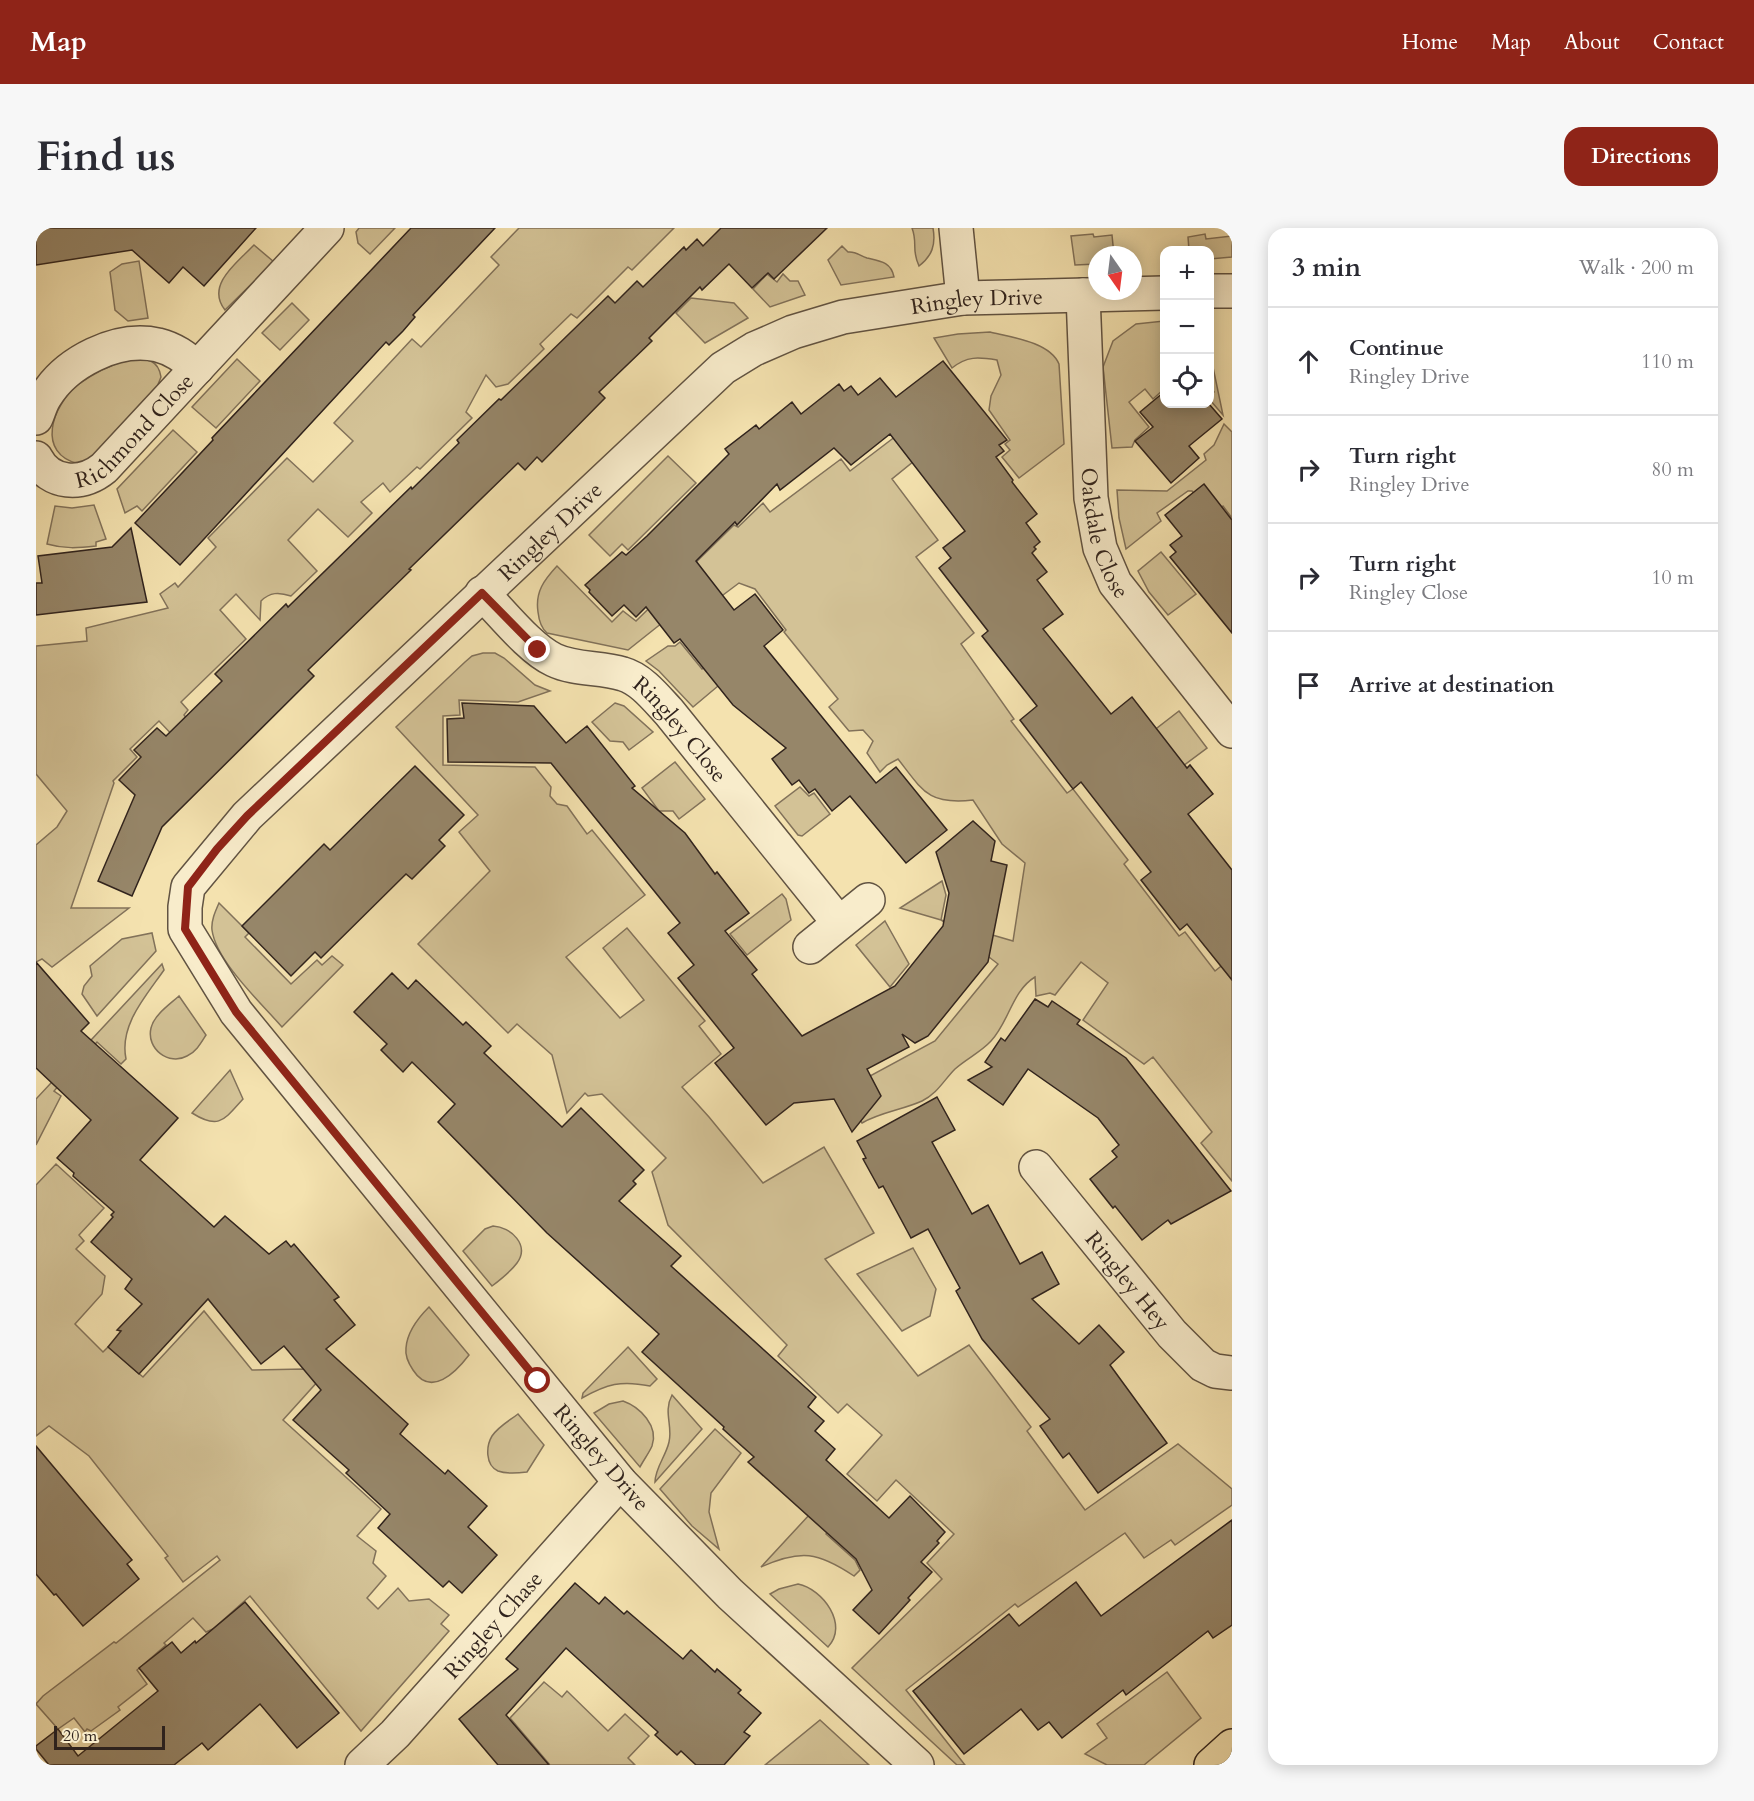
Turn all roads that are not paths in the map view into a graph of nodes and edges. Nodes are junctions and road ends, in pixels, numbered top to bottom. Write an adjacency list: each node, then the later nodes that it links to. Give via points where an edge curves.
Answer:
1 (327, 228): 8 (street, Richmond Close)
2 (956, 228): 7 (street)
3 (1214, 291): 4 (street)
4 (1232, 291)
5 (1160, 293): 6 (street, Ringley Drive)
6 (1083, 295): 7 (street, Ringley Drive); 12 (street, Oakdale Close, via 1091,498 1102,556 1115,584)
7 (963, 298): 11 (street, Ringley Drive, via 843,317 793,332 723,368)
8 (198, 368): 9 (street, Richmond Close, via 184,356 156,345 111,348 65,374 44,398); 10 (street, Richmond Close, via 95,476 69,481 55,477)
9 (36, 418)
10 (36, 458)
11 (482, 593): 14 (street, Ringley Close, via 554,661 624,674 647,688); 18 (street, Ringley Drive, via 217,849 188,887 185,929 236,1012)
12 (1232, 731)
13 (868, 900): 14 (street)
14 (839, 923): 15 (street)
15 (810, 947)
16 (1036, 1167): 17 (street, Ringley Hey, via 1172,1334 1203,1365 1215,1371)
17 (1232, 1372)
18 (620, 1482): 20 (street, Ringley Chase, via 395,1734); 21 (street, Ringley Drive, via 730,1594)
19 (1232, 1746): 22 (main road)
20 (362, 1765)
21 (916, 1765)
22 (1210, 1765)

